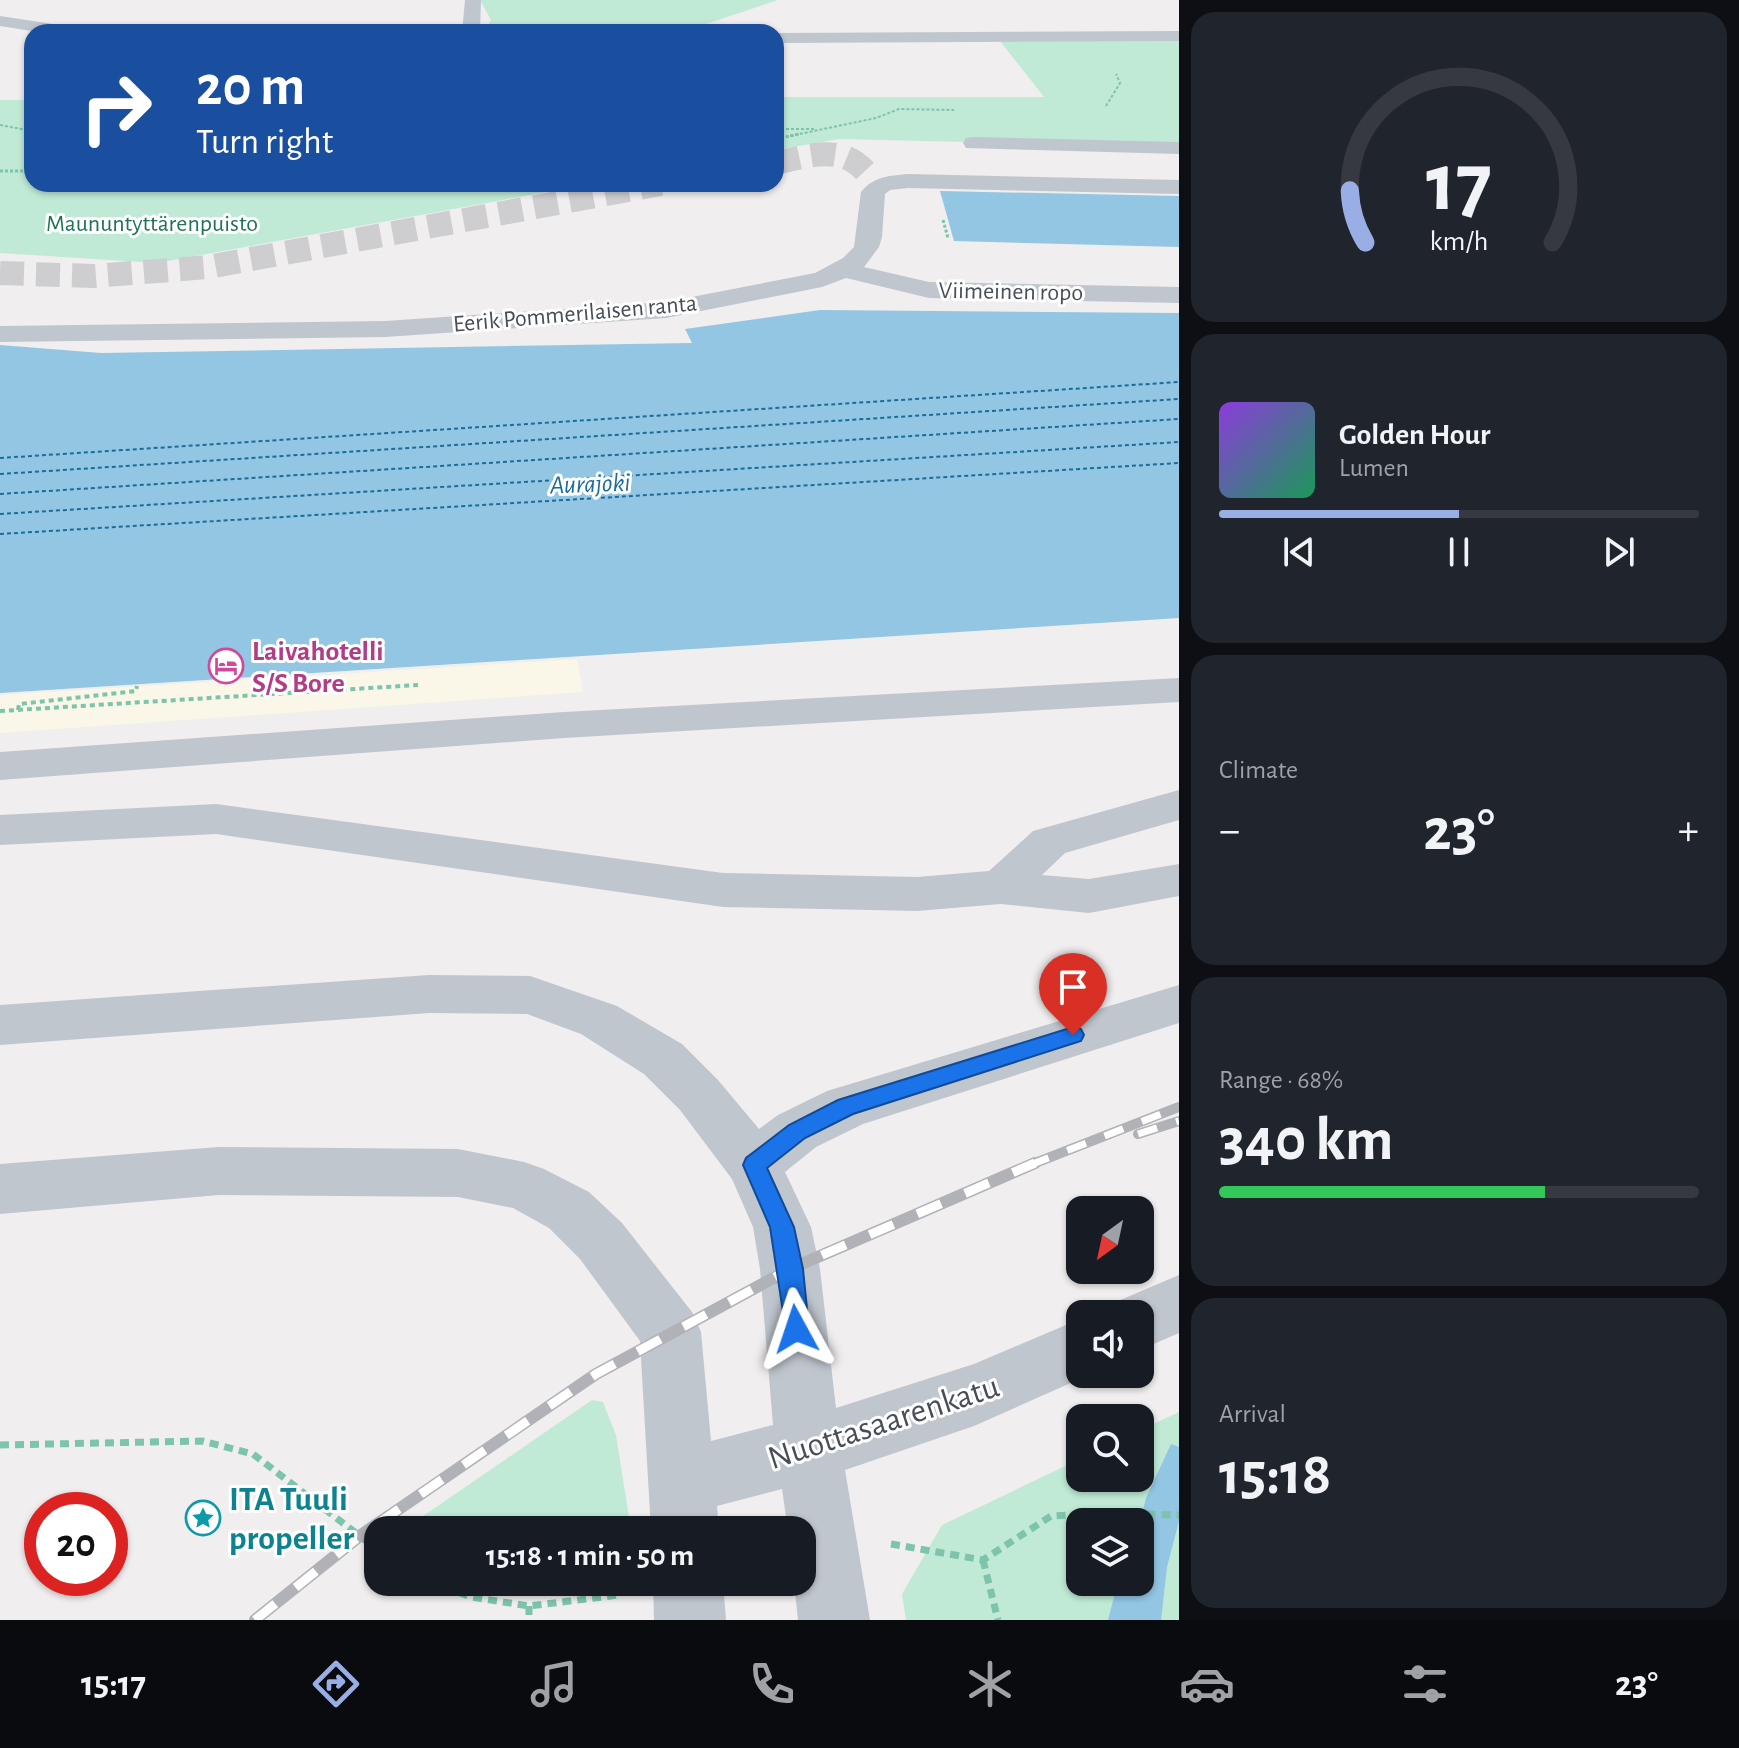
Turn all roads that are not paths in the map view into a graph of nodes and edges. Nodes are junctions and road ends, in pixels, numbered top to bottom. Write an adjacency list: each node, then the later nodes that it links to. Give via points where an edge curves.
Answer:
1 (473, 0): 3 (street)
2 (0, 21): 4 (street)
3 (472, 24)
4 (24, 25)
5 (1179, 36): 8 (street)
6 (0, 38): 7 (street)
7 (24, 38)
8 (784, 38)
9 (974, 143): 10 (street)
10 (1179, 148)
11 (1179, 187): 12 (street, Eerik Pommerilaisen ranta, via 874,177 871,242)
12 (844, 270): 13 (street, Viimeinen ropo, via 929,290); 14 (street, Eerik Pommerilaisen ranta, via 666,310 385,329)
13 (1179, 295)
14 (0, 334)
15 (1179, 690): 16 (street, via 548,726)
16 (0, 766)
17 (1179, 805): 20 (street, via 1049,842)
18 (0, 830): 20 (street, via 216,819 723,890 917,894)
19 (1179, 880): 20 (street, via 1089,896)
20 (1001, 887)
21 (1179, 1004): 23 (street, via 846,1107 797,1131)
22 (0, 1025): 23 (street, via 429,994 530,995 599,1020 663,1059)
23 (754, 1165): 28 (street, via 782,1227 790,1269)
24 (0, 1189): 29 (street, via 219,1171 458,1173 524,1186 569,1210 601,1241 670,1332)
25 (1179, 1303): 26 (street)
26 (1154, 1315)
27 (1066, 1354): 28 (street, Nuottasaarenkatu, via 977,1394)
28 (808, 1450): 29 (street, Nuottasaarenkatu); 30 (street)
29 (684, 1506)
30 (834, 1620)

